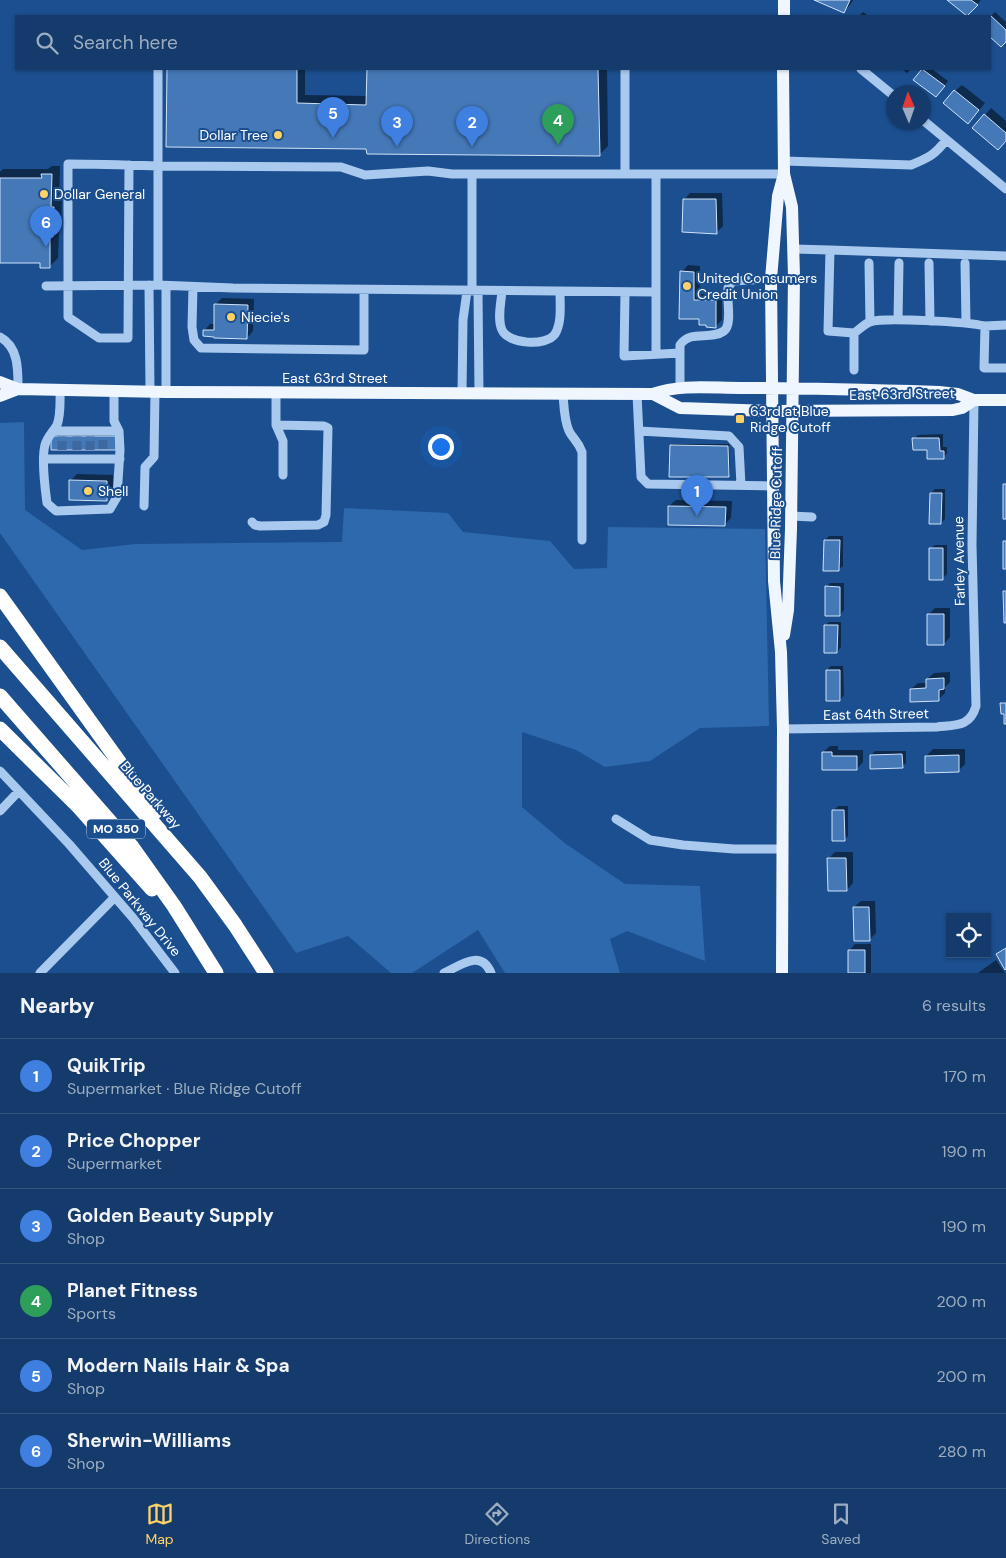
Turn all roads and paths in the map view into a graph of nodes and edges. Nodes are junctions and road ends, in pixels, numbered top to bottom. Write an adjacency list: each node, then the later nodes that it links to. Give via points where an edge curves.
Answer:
1 (784, 0): 2 (main road)
2 (784, 15)
3 (158, 70): 12 (street)
4 (625, 70): 14 (street)
5 (784, 70): 10 (main road, Blue Ridge Cutoff)
6 (862, 70): 7 (street)
7 (886, 89)
8 (931, 127): 9 (street)
9 (946, 140): 10 (street, via 930,158 911,165); 17 (street)
10 (784, 161): 16 (main road, Blue Ridge Cutoff)
11 (129, 165): 12 (street); 28 (street); 29 (street, via 68,164)
12 (158, 166): 13 (street, via 341,167 365,175 428,171); 26 (street)
13 (472, 174): 14 (street); 32 (street)
14 (626, 174): 15 (street)
15 (656, 174): 16 (street); 36 (street)
16 (784, 174): 18 (main road, Blue Ridge Cutoff, via 792,207); 25 (main road, Blue Ridge Cutoff, via 778,196)
17 (1006, 189)
18 (794, 249): 19 (street); 53 (main road, Blue Ridge Cutoff)
19 (830, 250): 20 (street); 43 (street, via 828,331)
20 (1006, 256)
21 (870, 263): 38 (street)
22 (899, 263): 37 (street)
23 (929, 263): 39 (street)
24 (965, 264): 40 (street)
25 (771, 279): 45 (street, via 732,281 728,288 728,325 713,335 684,339); 51 (main road, Blue Ridge Cutoff)
26 (158, 285): 28 (street); 30 (street); 56 (street); 56 (street)
27 (46, 286): 29 (street)
28 (128, 286): 29 (street); 29 (street, via 128,338 99,338 68,316)
29 (68, 287)
30 (193, 287): 31 (street); 31 (street, via 192,327 194,340 201,348 364,350)
31 (364, 290): 32 (street)
32 (472, 291): 33 (street); 58 (street, via 462,320); 59 (street)
33 (502, 291): 34 (street); 34 (street, via 500,322 505,336 517,341 537,342 546,341 554,335 559,321)
34 (560, 292): 35 (street)
35 (625, 292): 36 (street); 46 (street, via 624,356)
36 (656, 292): 46 (street)
37 (898, 320): 38 (street); 39 (street)
38 (870, 322): 43 (street)
39 (930, 322): 40 (street)
40 (966, 322): 42 (street)
41 (1006, 325): 42 (street)
42 (985, 326): 47 (street, via 984,368)
43 (854, 333): 48 (street)
44 (0, 337): 52 (street, via 6,340 17,362)
45 (680, 353): 46 (street); 50 (street)
46 (656, 354)
47 (1006, 368)
48 (854, 370)
49 (0, 382): 52 (main road, East 63rd Street)
50 (680, 388): 51 (main road, East 63rd Street); 62 (main road, East 63rd Street)
51 (772, 388): 53 (main road, East 63rd Street); 66 (main road, Blue Ridge Cutoff)
52 (18, 389): 54 (main road, East 63rd Street); 63 (main road, East 63rd Street)
53 (792, 389): 64 (main road, East 63rd Street, via 939,392); 67 (main road, Blue Ridge Cutoff)
54 (60, 390): 55 (main road, East 63rd Street); 71 (street)
55 (114, 391): 56 (main road, East 63rd Street); 69 (street, via 114,421)
56 (157, 392): 57 (main road, East 63rd Street); 77 (street, via 154,457 145,467)
57 (276, 392): 58 (main road, East 63rd Street); 68 (street)
58 (462, 393): 59 (main road, East 63rd Street)
59 (479, 394): 60 (main road, East 63rd Street)
60 (563, 394): 61 (main road, East 63rd Street); 81 (street, via 566,422 582,452)
61 (637, 394): 62 (main road, East 63rd Street); 70 (street)
62 (653, 394): 66 (main road, East 63rd Street, via 680,408)
63 (0, 396)
64 (974, 400): 65 (main road, East 63rd Street); 67 (main road, East 63rd Street, via 953,410); 86 (street, Farley Avenue, via 972,545 976,706)
65 (1006, 400)
66 (772, 410): 67 (main road, East 63rd Street); 76 (main road, Blue Ridge Cutoff)
67 (792, 410): 78 (main road, Blue Ridge Cutoff)
68 (276, 425): 74 (street, via 283,441); 80 (street, via 328,428 326,514 324,522 318,525 260,526)
69 (119, 431): 71 (street); 73 (street)
70 (639, 431): 75 (street, via 729,436 739,447); 75 (street, via 641,477 648,484)
71 (59, 432): 72 (street, via 48,437)
72 (44, 459): 73 (street, via 62,454 103,454); 73 (street, via 47,503 56,511 110,508 117,497)
73 (120, 459)
74 (283, 475)
75 (741, 485): 76 (street)
76 (773, 486): 84 (main road, Blue Ridge Cutoff, via 774,581)
77 (144, 506)
78 (791, 516): 79 (street); 84 (main road, Blue Ridge Cutoff, via 788,610)
79 (812, 517)
80 (252, 522)
81 (582, 540)
82 (0, 596): 94 (highway)
83 (0, 647): 94 (highway, Blue Parkway / MO 350)
84 (781, 652): 88 (main road, Blue Ridge Cutoff)
85 (0, 696): 96 (highway, MO 350, via 132,847)
86 (969, 720): 88 (street, East 64th Street, via 960,725 937,727)
87 (0, 729): 96 (highway, via 79,807)
88 (783, 729): 93 (main road, Blue Ridge Cutoff)
89 (0, 771): 90 (street, Blue Parkway Drive)
90 (19, 791): 91 (street); 95 (street, Blue Parkway Drive)
91 (0, 811)
92 (616, 820): 93 (street, via 650,840 734,849)
93 (782, 849): 103 (main road, Blue Ridge Cutoff)
94 (200, 877): 100 (highway, Blue Parkway / MO 350)
95 (115, 897): 97 (street); 98 (street, Blue Parkway Drive)
96 (186, 924): 99 (highway, MO 350)
97 (40, 973)
98 (175, 973)
99 (216, 973)
100 (266, 973)
101 (444, 973): 102 (street, via 476,960 486,963)
102 (491, 973)
103 (782, 973)

